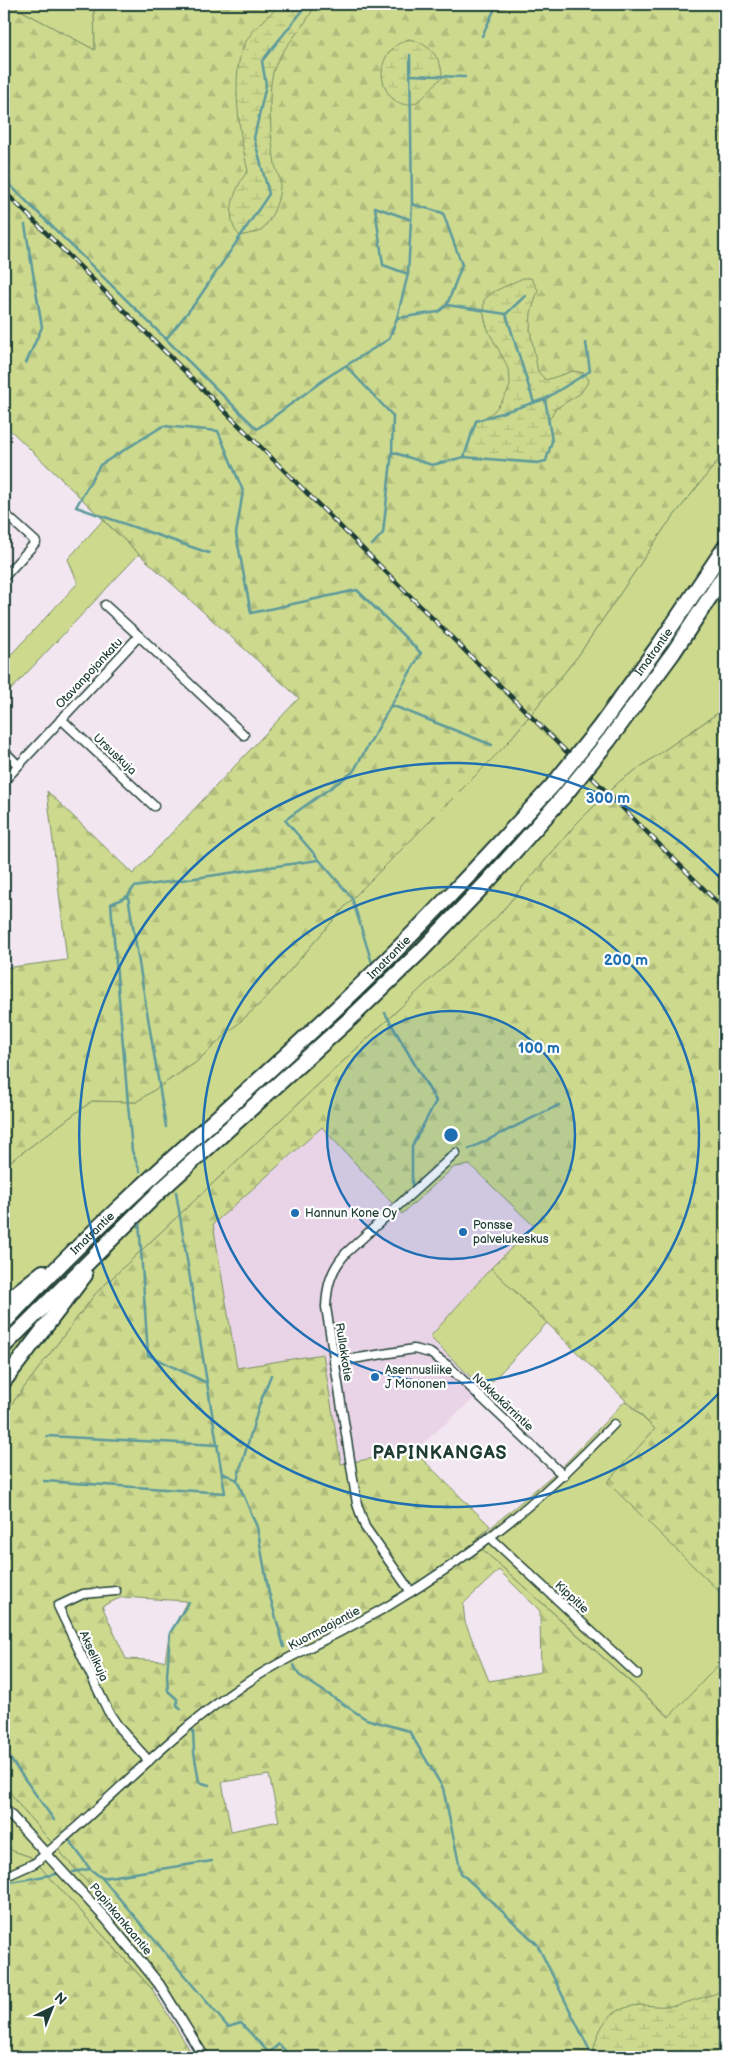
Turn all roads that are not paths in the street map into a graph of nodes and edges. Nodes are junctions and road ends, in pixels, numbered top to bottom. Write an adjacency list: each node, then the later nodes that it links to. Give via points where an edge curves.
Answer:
1 (4, 512): 4 (street, via 36,542)
2 (725, 547): 15 (highway, Imatrantie, bridge, via 598,729 552,786 477,868 339,1006)
3 (725, 574): 14 (highway, Imatrantie, bridge, via 673,653 608,740 490,879 421,951)
4 (4, 577)
5 (105, 605): 6 (street)
6 (139, 636): 7 (street, Otavanpojankatu); 8 (street, Otavanpojankatu)
7 (61, 719): 10 (street, Otavanpojankatu); 12 (street, Ursuskuja)
8 (244, 735)
9 (4, 751): 10 (street)
10 (18, 765): 11 (street, Otavanpojankatu)
11 (4, 782)
12 (154, 806)
13 (456, 1154): 19 (street, Rullakkotie, via 346,1253 331,1273 326,1307)
14 (122, 1228): 18 (highway, Imatrantie); 20 (highway)
15 (76, 1248): 16 (highway); 17 (highway, Imatrantie)
16 (4, 1303)
17 (4, 1323)
18 (4, 1346)
19 (334, 1362): 22 (street, Nokkakärrintie, via 414,1349 430,1353 447,1365); 25 (street, Rullakkotie, via 357,1504 365,1527)
20 (4, 1381)
21 (614, 1424): 22 (street, Kuormaajantie)
22 (564, 1476): 23 (street, Kuormaajantie)
23 (490, 1538): 25 (street, Kuormaajantie); 26 (street, Kippitie)
24 (116, 1591): 27 (street, Akselikuja, via 83,1594 58,1606 108,1711)
25 (411, 1592): 27 (street, Kuormaajantie, via 237,1689 200,1716)
26 (636, 1674)
27 (149, 1761): 29 (street, Kuormaajantie)
28 (4, 1808): 29 (street, Papinkankaantie)
29 (47, 1853): 30 (street, Kuormaajantie); 31 (street, Papinkankaantie, via 159,1984)
30 (4, 1877)
31 (204, 2057)

